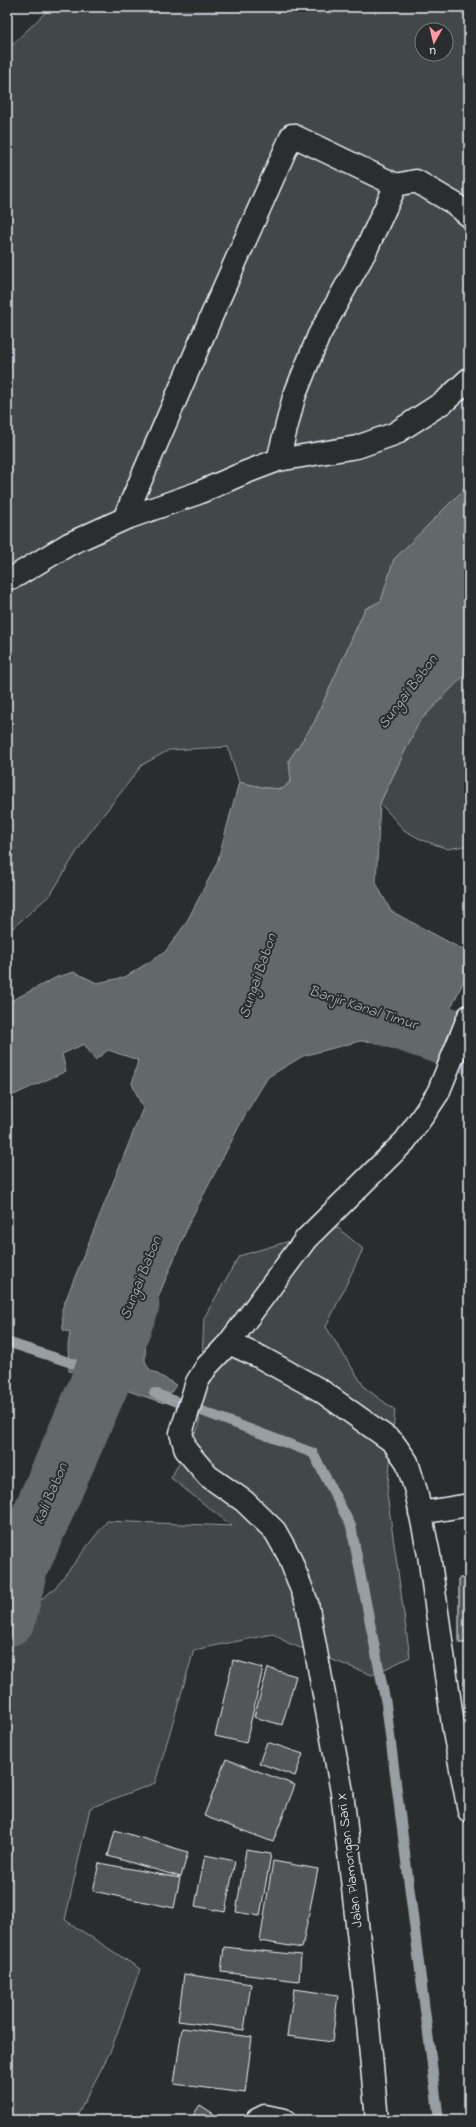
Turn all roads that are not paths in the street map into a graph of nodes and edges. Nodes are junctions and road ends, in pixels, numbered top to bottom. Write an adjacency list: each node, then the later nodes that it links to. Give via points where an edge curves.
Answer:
1 (396, 185): 2 (street, via 416,181 455,204); 4 (street, via 361,258 319,335 294,397); 5 (street, via 292,135)
2 (469, 216)
3 (469, 379): 4 (street, via 445,401 394,434 357,447)
4 (278, 460): 5 (street, via 198,493)
5 (124, 519): 6 (street, via 69,544 14,577)
6 (7, 578)
7 (469, 1016): 8 (street, Jalan Plamongan Sari X, via 438,1093 405,1141 306,1239)
8 (229, 1343): 10 (street, via 320,1390 393,1442 407,1462); 15 (street, Jalan Plamongan Sari X, via 207,1366 197,1382 181,1433 186,1450 208,1476 244,1501 275,1531 289,1556 306,1603 342,1792)
9 (469, 1505): 10 (street)
10 (420, 1514): 11 (street)
11 (462, 1732): 12 (street)
12 (469, 1811)
13 (257, 2120): 14 (street, via 265,2116)
14 (284, 2120)
15 (377, 2120)

